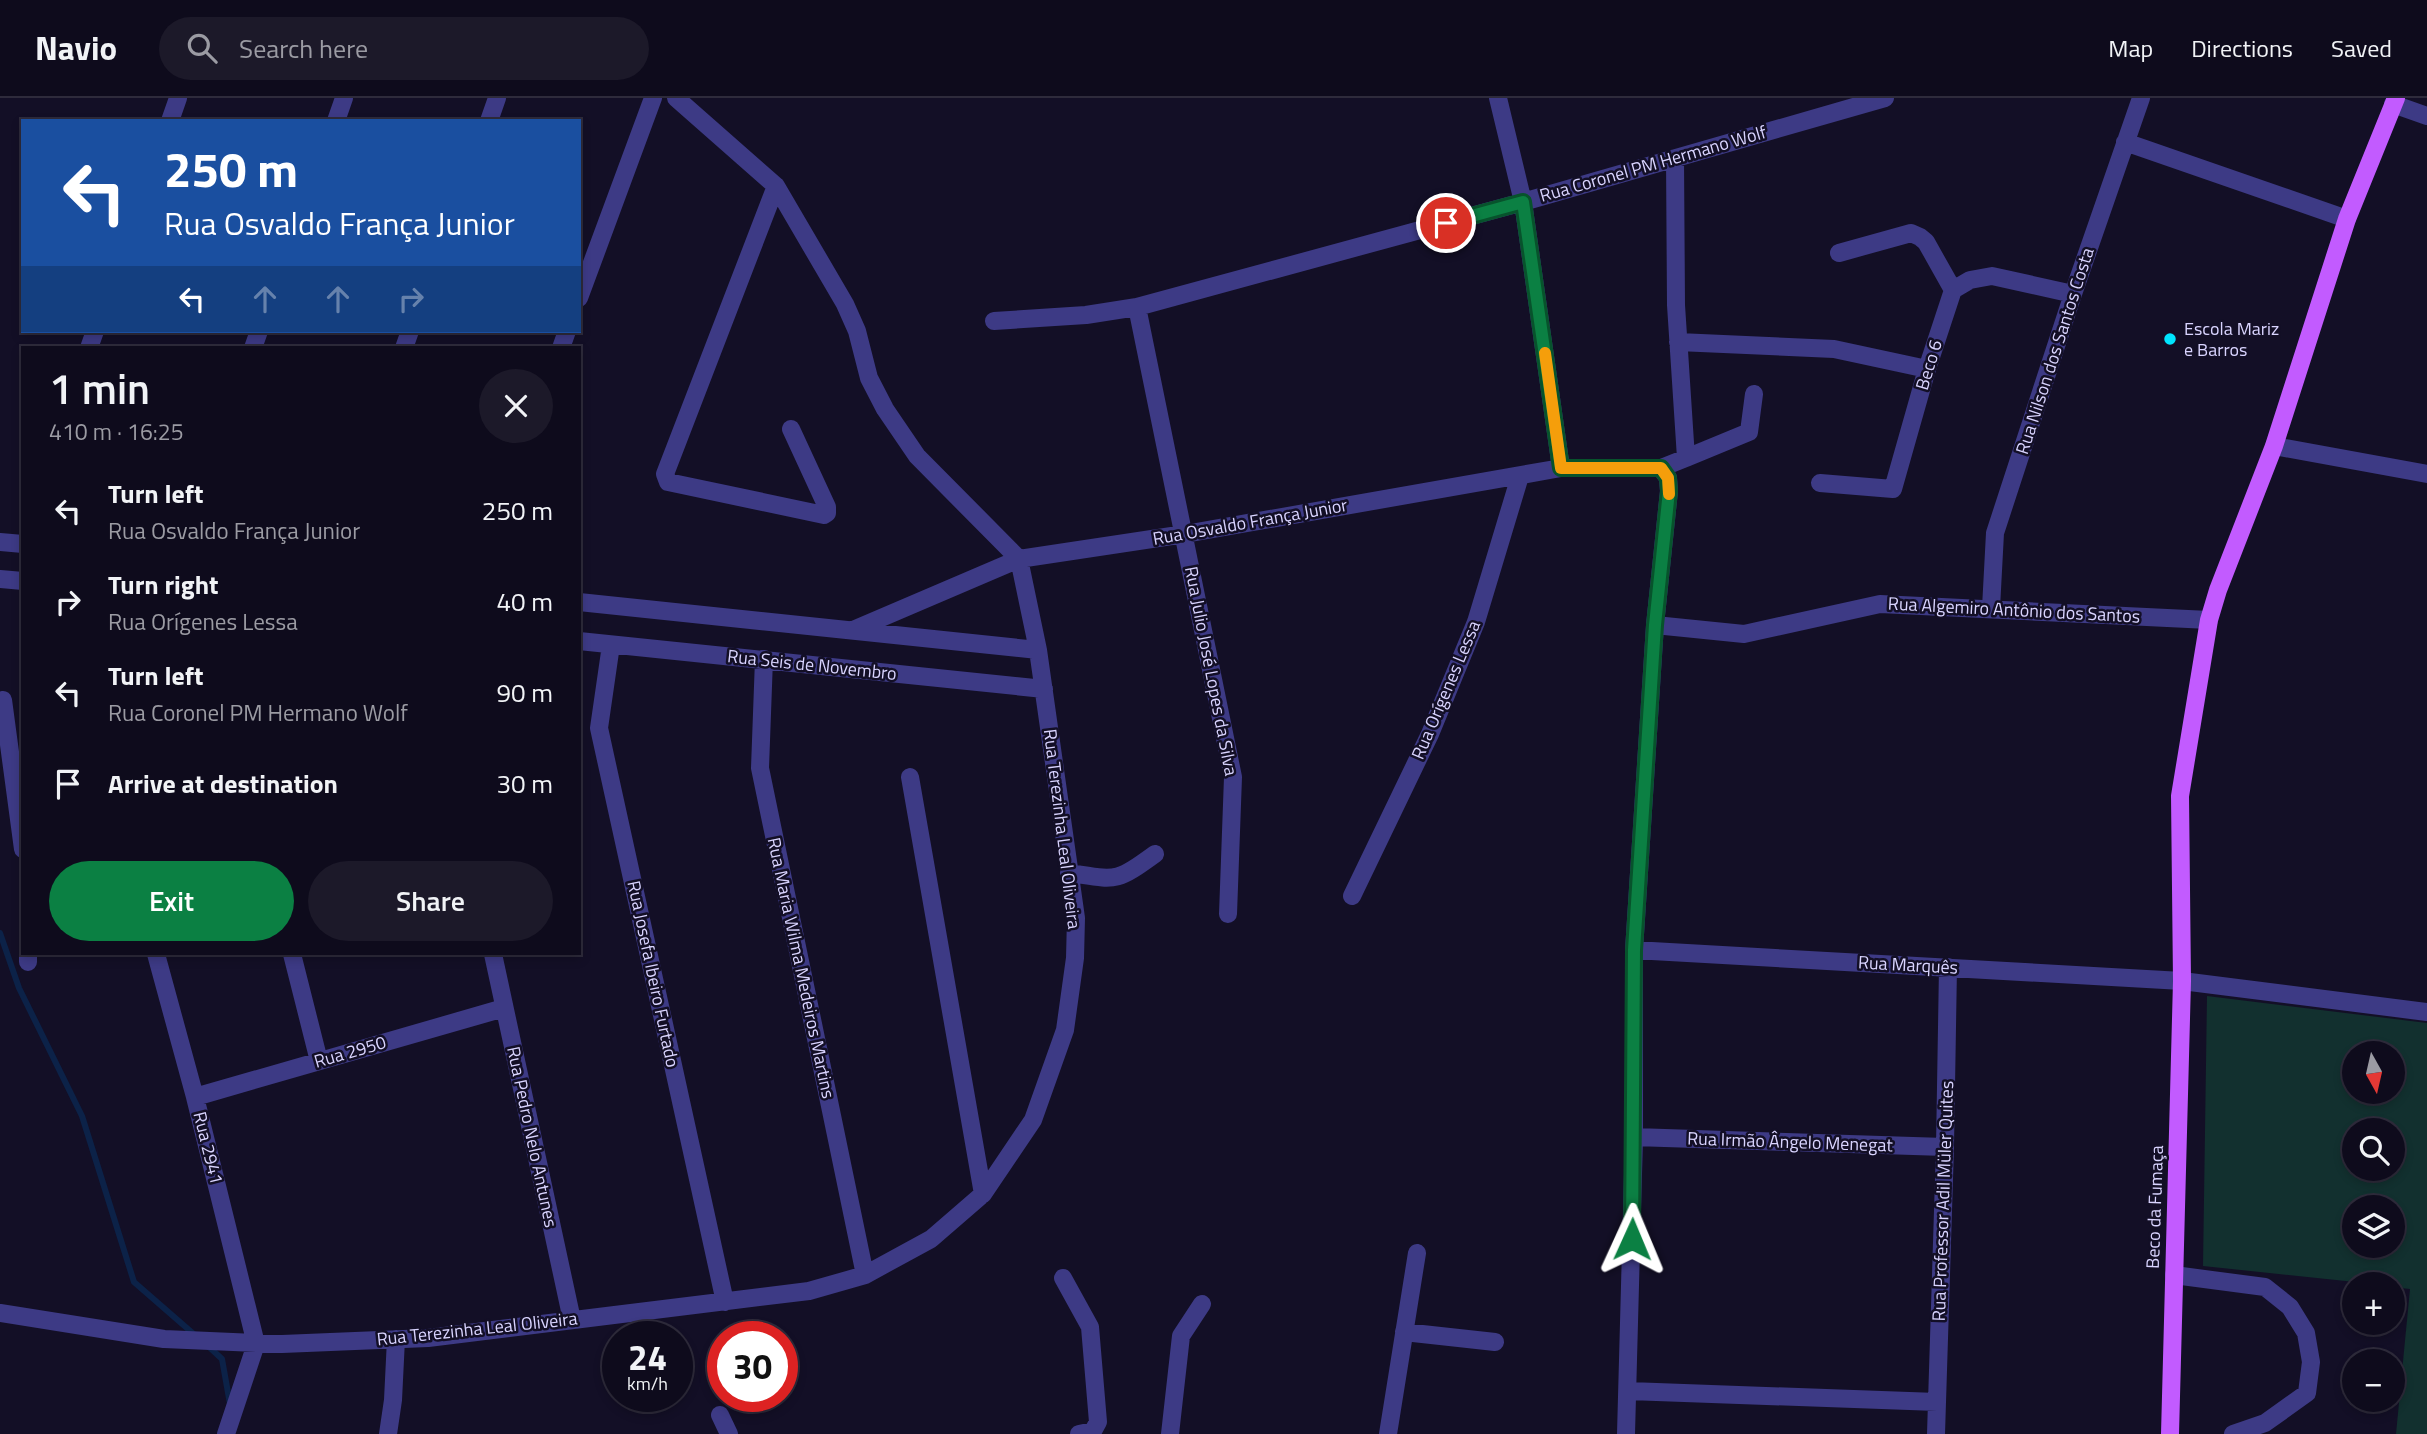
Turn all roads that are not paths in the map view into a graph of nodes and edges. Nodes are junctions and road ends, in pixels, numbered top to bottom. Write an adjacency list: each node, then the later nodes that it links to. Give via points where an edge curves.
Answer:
1 (178, 98): 11 (street)
2 (344, 98): 12 (street)
3 (497, 98): 13 (street)
4 (653, 98): 21 (street)
5 (676, 98): 16 (street)
6 (1498, 98): 17 (street)
7 (1885, 98): 15 (street, Rua Coronel PM Hermano Wolf)
8 (2141, 98): 14 (street, Rua Nilson dos Santos Costa)
9 (2395, 101): 10 (street); 18 (main road, Beco da Fumaça)
10 (2427, 116)
11 (171, 119)
12 (337, 119)
13 (490, 119)
14 (2126, 142): 18 (street); 22 (street, Rua Nilson dos Santos Costa)
15 (1675, 158): 17 (street, Rua Coronel PM Hermano Wolf); 25 (street)
16 (776, 186): 28 (street, via 665,474 668,482 824,515 827,507); 39 (street, via 845,304 884,409 916,456)
17 (1523, 202): 23 (street, Rua Coronel PM Hermano Wolf); 31 (street)
18 (2347, 219): 29 (main road, Beco da Fumaça)
19 (1839, 253): 20 (street, via 1911,233 1926,242)
20 (1953, 290): 22 (street, via 1970,280 1992,276); 26 (street, Beco 6)
21 (581, 293)
22 (2073, 293): 43 (street, Rua Nilson dos Santos Costa, via 1995,533)
23 (1137, 307): 24 (street, Rua Coronel PM Hermano Wolf, via 1086,316); 36 (street, Rua Julio José Lopes da Silva)
24 (994, 321)
25 (1678, 342): 26 (street, via 1835,349); 30 (street)
26 (1927, 369): 35 (street, Beco 6, via 1893,488)
27 (1754, 394): 30 (street, via 1749,432)
28 (791, 429)
29 (2274, 446): 33 (street); 44 (main road, Beco da Fumaça)
30 (1686, 458): 32 (street)
31 (1561, 468): 32 (street, Rua Osvaldo França Junior); 34 (street, Rua Osvaldo França Junior)
32 (1661, 468): 45 (street, via 1669,491)
33 (2427, 474)
34 (1520, 476): 36 (street, Rua Osvaldo França Junior); 57 (street, Rua Orígenes Lessa, via 1476,622 1430,734)
35 (1820, 483)
36 (1185, 534): 39 (street, Rua Osvaldo França Junior); 58 (street, Rua Julio José Lopes da Silva, via 1233,776)
37 (0, 542): 38 (street)
38 (21, 546)
39 (1019, 559): 46 (street, Rua Osvaldo França Junior); 49 (street, Rua Terezinha Leal Oliveira)
40 (0, 579): 41 (street)
41 (21, 581)
42 (581, 602): 46 (street)
43 (1991, 608): 44 (street, Rua Algemiro Antônio dos Santos); 45 (street, Rua Algemiro Antônio dos Santos, via 1880,604 1744,634)
44 (2209, 620): 64 (main road, Beco da Fumaça, via 2180,796)
45 (1655, 625): 59 (street)
46 (853, 630): 49 (street)
47 (581, 641): 48 (street, Rua Seis de Novembro)
48 (611, 645): 50 (street, Rua Seis de Novembro); 76 (street, Rua Josefa Ibeiro Furtado, via 598,728)
49 (1038, 650): 51 (street, Rua Terezinha Leal Oliveira)
50 (764, 659): 51 (street, Rua Seis de Novembro); 73 (street, Rua Maria Wilma Medeiros Martins, via 760,768)
51 (1044, 689): 56 (street, Rua Terezinha Leal Oliveira)
52 (4, 700): 54 (street)
53 (910, 777): 71 (street)
54 (21, 828)
55 (1155, 854): 56 (street, via 1128,874 1112,879)
56 (1069, 873): 71 (street, Rua Terezinha Leal Oliveira, via 1076,918 1075,958 1065,1030 1033,1120)
57 (1352, 896)
58 (1228, 914)
59 (1634, 950): 63 (street, Rua Marquês); 69 (street)
60 (156, 955): 68 (street, Rua 2941)
61 (292, 955): 67 (street)
62 (493, 955): 65 (street, Rua Pedro Nelo Antunes)
63 (1948, 967): 64 (street, Rua Marquês); 70 (street, Rua Professor Adil Müler Quites)
64 (2182, 981): 66 (street, Rua Marquês); 74 (main road, Beco da Fumaça)
65 (504, 1008): 67 (street, Rua 2950); 79 (street, Rua Pedro Nelo Antunes)
66 (2427, 1012)
67 (320, 1061): 68 (street, Rua 2950)
68 (195, 1097): 83 (street, Rua 2941)
69 (1634, 1138): 70 (street, Rua Irmão Ângelo Menegat); 84 (street)
70 (1945, 1147): 85 (street, Rua Professor Adil Müler Quites)
71 (983, 1194): 73 (street, Rua Terezinha Leal Oliveira, via 931,1239)
72 (1417, 1253): 80 (street)
73 (865, 1275): 76 (street, Rua Terezinha Leal Oliveira, via 808,1291)
74 (2174, 1275): 95 (main road, Beco da Fumaça); 96 (street, via 2265,1287 2290,1307 2306,1333 2311,1362 2307,1394 2265,1423)
75 (1063, 1278): 90 (street, via 1090,1327 1098,1422 1093,1431)
76 (725, 1303): 79 (street, Rua Terezinha Leal Oliveira)
77 (1202, 1304): 91 (street, via 1181,1336)
78 (0, 1313): 83 (street, Rua Terezinha Leal Oliveira, via 164,1339)
79 (572, 1320): 81 (street, Rua Terezinha Leal Oliveira)
80 (1404, 1332): 82 (street); 92 (street)
81 (396, 1339): 83 (street, Rua Terezinha Leal Oliveira); 88 (street)
82 (1495, 1342)
83 (256, 1344): 87 (street)
84 (1629, 1391): 85 (street); 93 (street)
85 (1937, 1402): 94 (street, Rua Professor Adil Müler Quites)
86 (720, 1415): 89 (street)
87 (226, 1434)
88 (388, 1434)
89 (729, 1434)
90 (1079, 1434)
91 (1170, 1434)
92 (1388, 1434)
93 (1626, 1434)
94 (1936, 1434)
95 (2170, 1434)
96 (2233, 1434)

